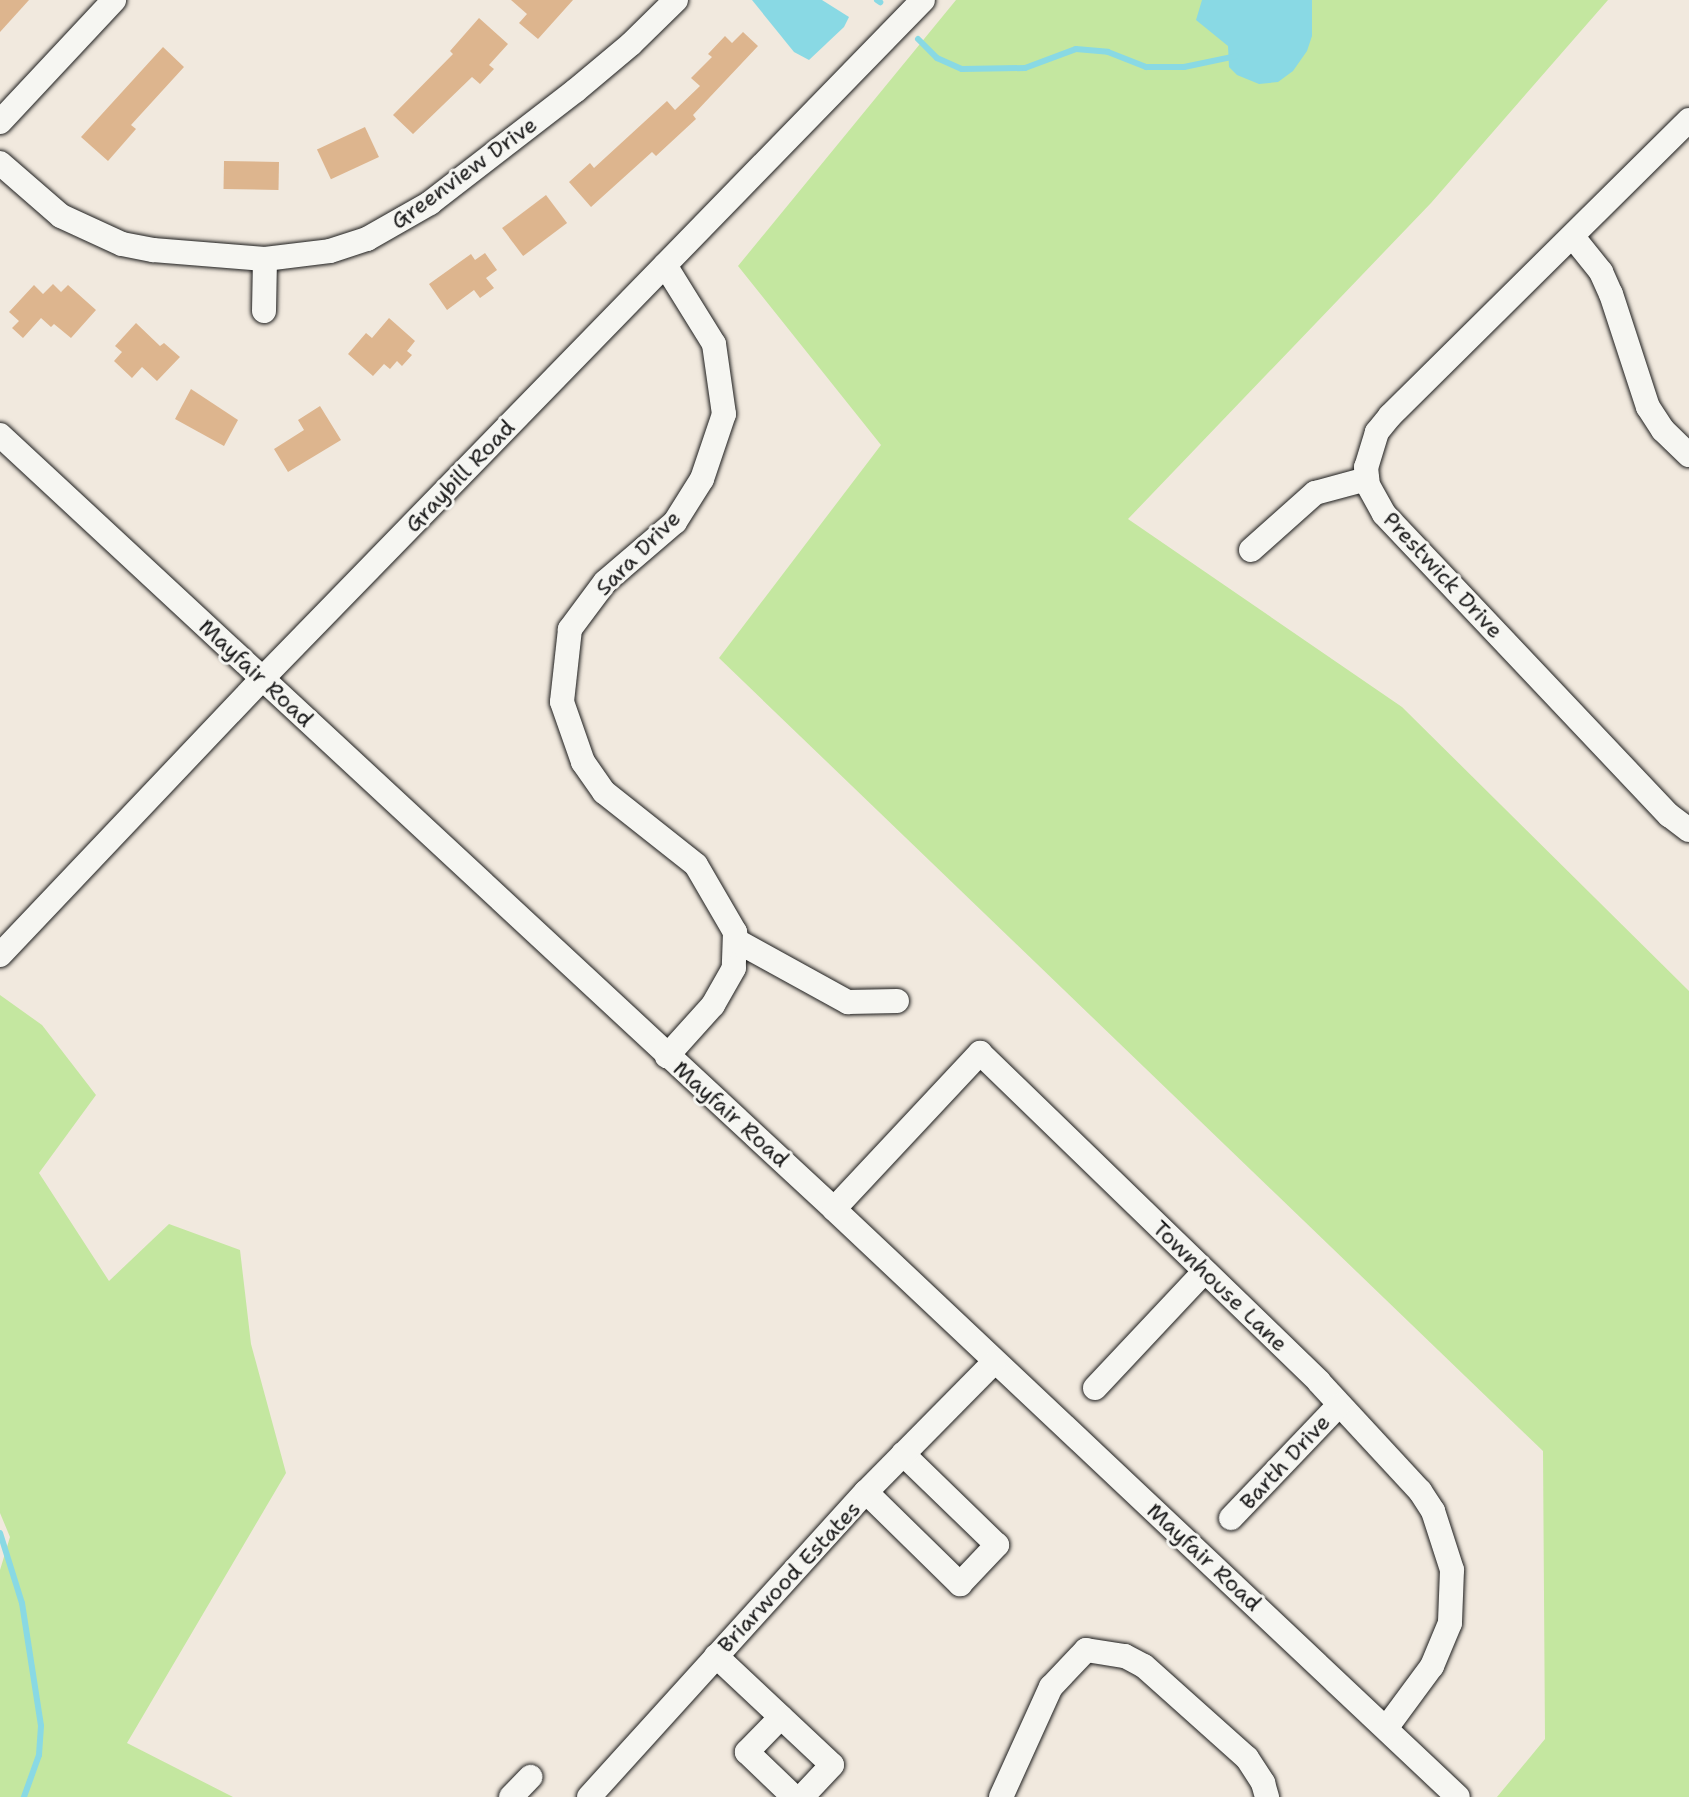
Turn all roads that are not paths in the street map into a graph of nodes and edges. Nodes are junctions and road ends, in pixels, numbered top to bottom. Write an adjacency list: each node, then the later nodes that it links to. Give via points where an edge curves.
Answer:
1 (114, 0): 5 (street)
2 (676, 0): 8 (street, Greenview Drive, via 575,91 398,224 330,251)
3 (923, 0): 9 (street, Graybill Road)
4 (1689, 120): 7 (street)
5 (0, 122)
6 (0, 163): 8 (street, Greenview Drive, via 61,216 122,244)
7 (1573, 237): 12 (street, via 1611,294 1648,407); 13 (street, via 1390,416 1368,451)
8 (265, 259): 10 (street)
9 (665, 265): 15 (street, Graybill Road); 17 (street, Sara Drive, via 714,344 724,414 702,479 675,522 605,582 570,629 562,702 583,762 604,792 696,865)
10 (264, 311)
11 (0, 435): 15 (street, Mayfair Road)
12 (1689, 455)
13 (1367, 479): 14 (street, via 1315,493); 16 (street, Prestwick Drive, via 1384,514)
14 (1251, 550)
15 (263, 678): 18 (street, Graybill Road); 20 (street, Mayfair Road)
16 (1689, 830)
17 (735, 940): 19 (street, via 848,1002); 20 (street, via 734,968 713,1005)
18 (0, 955)
19 (897, 1001)
20 (667, 1056): 21 (street, Mayfair Road)
21 (834, 1209): 22 (street, Townhouse Lane, via 980,1053); 23 (street, Mayfair Road)
22 (1204, 1272): 24 (street); 25 (street, Townhouse Lane)
23 (994, 1362): 26 (street, Briarwood Estates); 31 (street, Mayfair Road)
24 (1095, 1388)
25 (1338, 1406): 28 (street, Barth Drive); 31 (street, Townhouse Lane, via 1420,1491 1443,1536 1452,1570 1454,1597 1443,1647)
26 (903, 1454): 27 (street, Briarwood Estates); 27 (street, via 997,1545 960,1584)
27 (866, 1492): 29 (street, Briarwood Estates)
28 (1231, 1518)
29 (716, 1656): 30 (street); 34 (street, Briarwood Estates)
30 (781, 1717): 35 (street, via 747,1752); 36 (street, via 832,1765)
31 (1387, 1727): 39 (street, Mayfair Road)
32 (530, 1777): 33 (street)
33 (511, 1797)
34 (589, 1797)
35 (794, 1797)
36 (802, 1797)
37 (1001, 1797): 38 (street, via 1058,1677 1086,1650 1125,1656 1144,1666 1247,1758)
38 (1267, 1797)
39 (1458, 1797)

